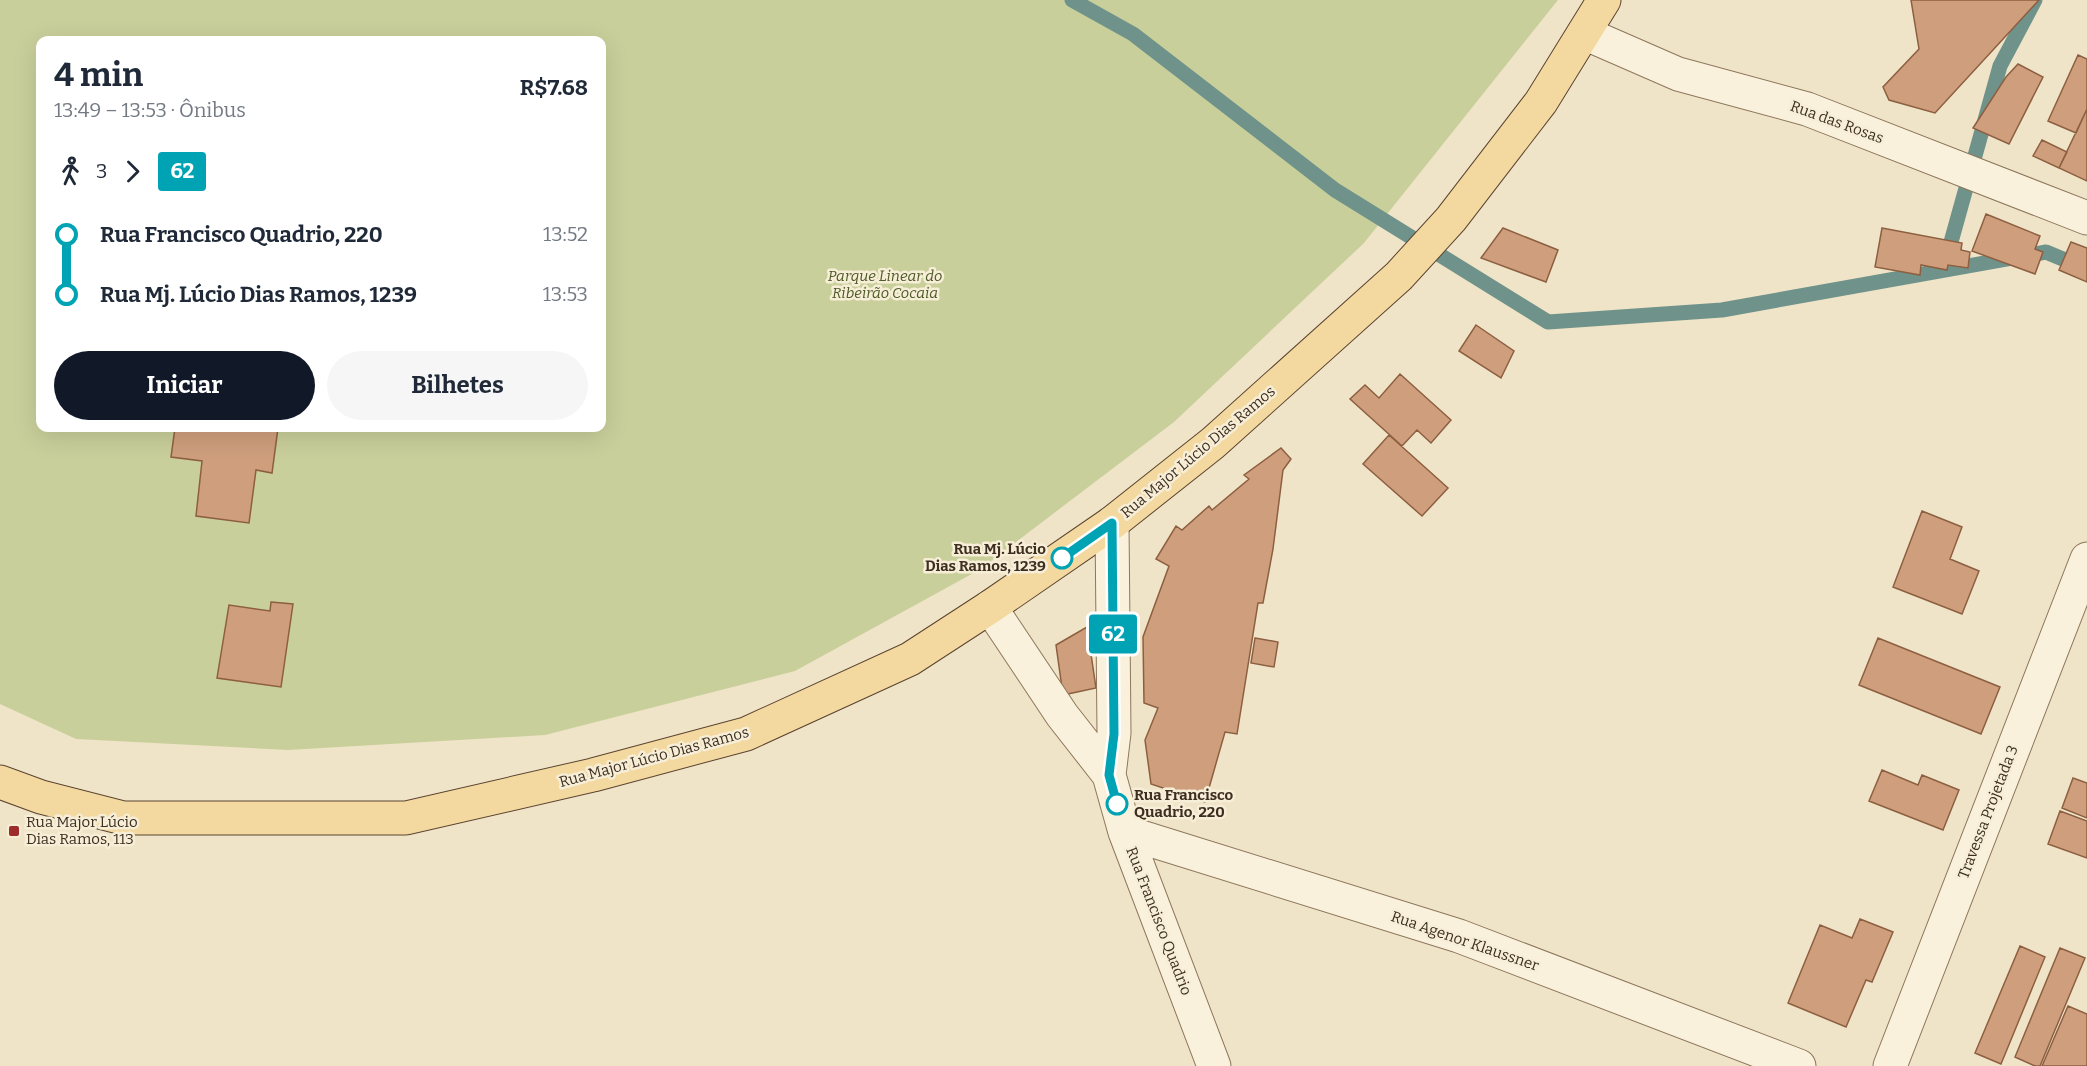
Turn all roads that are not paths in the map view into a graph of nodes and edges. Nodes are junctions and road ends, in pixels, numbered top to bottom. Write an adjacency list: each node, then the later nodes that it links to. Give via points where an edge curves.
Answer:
1 (1604, 0): 2 (main road, Rua Major Lúcio Dias Ramos)
2 (1584, 33): 3 (street, Rua das Rosas, via 1678,74 1807,109); 4 (main road, Rua Major Lúcio Dias Ramos, via 1541,102 1450,219 1399,276 1213,443)
3 (2087, 218)
4 (1112, 523): 6 (main road, Rua Major Lúcio Dias Ramos); 7 (street, Rua Francisco Quadrio, via 1114,734)
5 (2087, 559): 12 (street, Travessa Projetada 3)
6 (990, 607): 7 (street, Rua Francisco Quadrio, via 1062,716); 8 (main road, Rua Major Lúcio Dias Ramos, via 910,658 746,734 406,818 123,818 40,797)
7 (1109, 775): 9 (street, Rua Francisco Quadrio)
8 (0, 782)
9 (1125, 832): 10 (street, Rua Francisco Quadrio); 11 (street, Rua Agenor Klaussner, via 1460,936)
10 (1214, 1066)
11 (1800, 1066)
12 (1890, 1066)

